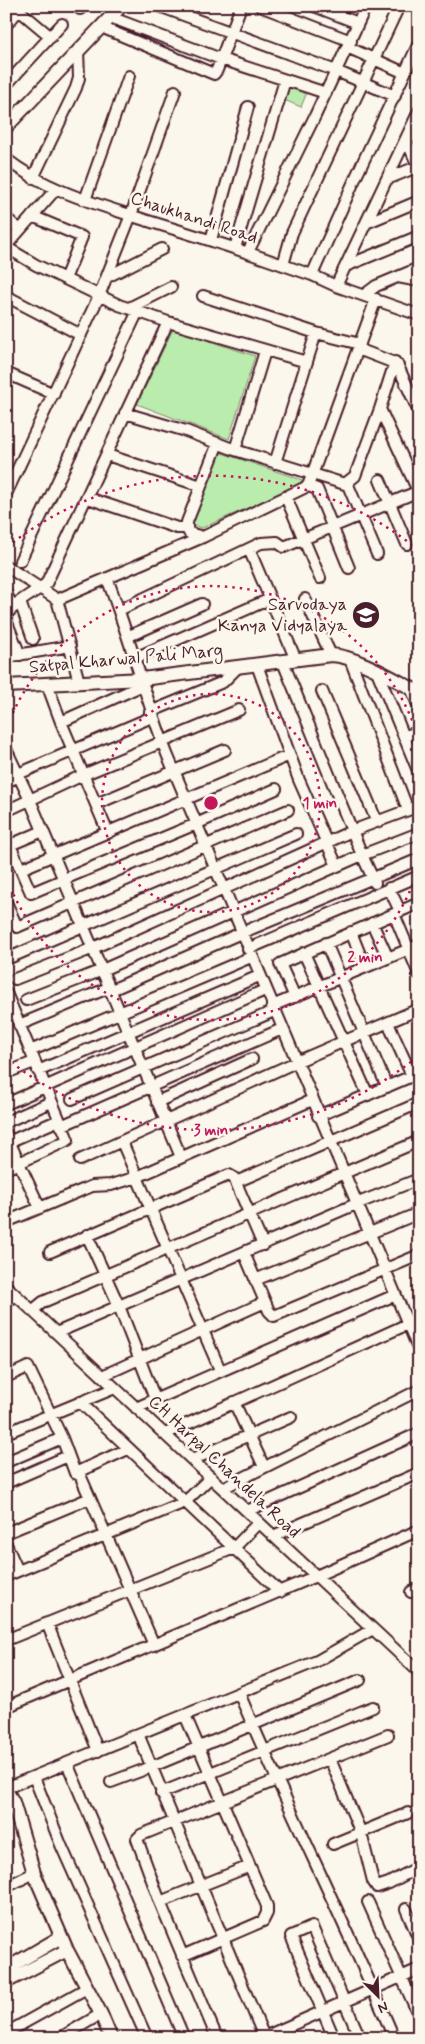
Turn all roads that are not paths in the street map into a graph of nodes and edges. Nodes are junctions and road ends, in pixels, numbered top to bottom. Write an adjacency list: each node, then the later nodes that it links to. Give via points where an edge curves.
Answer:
1 (121, 6): 9 (street)
2 (159, 6): 14 (street)
3 (241, 6): 14 (street)
4 (260, 6): 17 (street)
5 (314, 6): 10 (street)
6 (366, 6): 10 (street)
7 (399, 6): 20 (street)
8 (16, 8): 12 (street); 15 (street)
9 (110, 17): 13 (street); 19 (street)
10 (358, 23): 17 (street)
11 (62, 24): 15 (street)
12 (6, 25)
13 (100, 27): 18 (street); 19 (street, via 212,74)
14 (232, 32): 19 (street); 21 (street)
15 (51, 37): 26 (street)
16 (419, 43): 22 (street)
17 (349, 44): 20 (street); 21 (street)
18 (78, 50): 32 (street); 37 (street, via 76,88)
19 (221, 59): 24 (street)
20 (374, 59): 22 (street); 25 (street)
21 (336, 71): 25 (street); 28 (street)
22 (405, 73): 29 (street)
23 (129, 76): 40 (street)
24 (285, 80): 28 (street); 50 (street)
25 (364, 82): 29 (street); 53 (street, via 292,234)
26 (6, 85)
27 (175, 91): 42 (street)
28 (326, 93): 52 (street)
29 (395, 96): 56 (street)
30 (248, 107): 48 (street)
31 (419, 111): 34 (street)
32 (6, 127)
33 (419, 134): 34 (street)
34 (406, 139): 36 (street); 38 (street)
35 (6, 159): 37 (street, Chaukhandi Road)
36 (419, 167): 38 (street)
37 (33, 178): 39 (street, Chaukhandi Road)
38 (387, 180): 45 (street)
39 (56, 189): 40 (street, Chaukhandi Road); 43 (street)
40 (85, 200): 42 (street, Chaukhandi Road)
41 (419, 201): 45 (street)
42 (131, 215): 48 (street, Chaukhandi Road); 57 (street)
43 (32, 216): 46 (street); 59 (street, via 82,238)
44 (6, 218): 46 (street)
45 (366, 223): 54 (street)
46 (20, 230): 49 (street)
47 (419, 236): 54 (street)
48 (211, 240): 50 (street, Chaukhandi Road)
49 (6, 247): 59 (street)
50 (235, 248): 52 (street, Chaukhandi Road)
51 (162, 249): 57 (street)
52 (248, 252): 53 (street, Chaukhandi Road)
53 (283, 265): 56 (street, Chaukhandi Road)
54 (346, 266): 62 (street)
55 (419, 268): 58 (street)
56 (312, 275): 62 (street, Chaukhandi Road)
57 (107, 276): 65 (street)
58 (398, 277): 60 (street); 63 (street)
59 (64, 279): 65 (street)
60 (419, 281)
61 (171, 286): 68 (street)
62 (336, 286): 63 (street, Chaukhandi Road)
63 (364, 295): 67 (street, Chaukhandi Road)
64 (6, 296): 72 (street)
65 (99, 296): 68 (street); 72 (street)
66 (203, 296): 71 (street)
67 (376, 299): 69 (street, Chaukhandi Road); 73 (street)
68 (134, 310): 70 (street); 104 (street)
69 (419, 315)
70 (168, 322): 74 (street); 81 (street)
71 (316, 333): 73 (street); 75 (street)
72 (81, 335): 78 (street)
73 (359, 347): 76 (street); 86 (street)
74 (265, 351): 75 (street); 83 (street)
75 (307, 362): 85 (street)
76 (394, 362): 79 (street); 80 (street)
77 (6, 373): 78 (street)
78 (54, 394): 92 (street)
79 (417, 405)
80 (380, 409): 88 (street, via 356,476); 91 (street)
81 (125, 414): 82 (street, via 186,431); 84 (street)
82 (218, 444): 83 (street); 89 (street)
83 (235, 450): 85 (street)
84 (107, 455): 89 (street); 94 (street)
85 (275, 463): 86 (street)
86 (312, 475): 88 (street); 90 (street)
87 (380, 480): 95 (street)
88 (345, 484): 96 (street)
89 (201, 486): 98 (street)
90 (308, 486): 93 (street); 97 (street, via 317,489)
91 (418, 491): 95 (street)
92 (6, 494)
93 (286, 497): 99 (street); 100 (street)
94 (88, 498): 98 (street, via 177,528); 109 (street)
95 (390, 503): 96 (street); 101 (street)
96 (362, 515): 97 (street); 103 (street)
97 (332, 527): 100 (street); 106 (street)
98 (187, 528): 99 (street, via 189,533)
99 (203, 537): 107 (street)
100 (304, 538): 102 (street, via 284,547 277,542 261,543); 108 (street)
101 (407, 544)
102 (249, 549): 111 (street); 116 (street)
103 (378, 554)
104 (20, 561)
105 (6, 566): 109 (street)
106 (349, 568)
107 (108, 578): 112 (street); 116 (street)
108 (320, 578)
109 (42, 588): 112 (street); 115 (street)
110 (6, 593): 115 (street)
111 (270, 599): 124 (street); 126 (street)
112 (58, 600): 120 (street)
113 (305, 600): 122 (street)
114 (202, 604): 118 (street)
115 (13, 608): 119 (street)
116 (120, 610): 118 (street)
117 (6, 620): 121 (street)
118 (128, 636): 124 (street)
119 (33, 639)
120 (70, 646): 121 (street); 131 (street)
121 (20, 655): 123 (street)
122 (331, 655): 125 (street, Satpal Kharwal Pali Marg); 126 (street, Satpal Kharwal Pali Marg)
123 (6, 657)
124 (135, 658): 132 (street)
125 (350, 659): 130 (street, Satpal Kharwal Pali Marg); 160 (street)
126 (296, 660): 127 (street, Satpal Kharwal Pali Marg)
127 (283, 662): 128 (street, Satpal Kharwal Pali Marg); 164 (street)
128 (258, 665): 129 (street, Satpal Kharwal Pali Marg); 147 (street)
129 (238, 667): 132 (street, Satpal Kharwal Pali Marg); 139 (street, via 224,682)
130 (377, 672): 135 (street, Satpal Kharwal Pali Marg); 142 (street)
131 (79, 682): 132 (street, Satpal Kharwal Pali Marg); 133 (street, Satpal Kharwal Pali Marg)
132 (142, 682): 139 (street); 140 (street)
133 (48, 684): 134 (street, Satpal Kharwal Pali Marg); 140 (street)
134 (6, 686)
135 (415, 690): 137 (street)
136 (322, 691): 161 (street)
137 (419, 707)
138 (239, 710): 143 (street)
139 (151, 714): 143 (street); 146 (street)
140 (61, 722): 146 (street)
141 (419, 730): 142 (street)
142 (404, 737): 149 (street)
143 (162, 741): 148 (street); 151 (street)
144 (6, 749): 150 (street)
145 (225, 750): 148 (street)
146 (73, 751): 150 (street); 151 (street)
147 (290, 755): 155 (street); 168 (street)
148 (174, 772): 155 (street); 156 (street)
149 (419, 773)
150 (18, 775): 152 (street); 154 (street)
151 (83, 775): 154 (street); 156 (street)
152 (6, 782)
153 (276, 788): 162 (street)
154 (30, 800): 158 (street); 163 (street)
155 (186, 800): 162 (street); 165 (street)
156 (96, 804): 165 (street)
157 (419, 806): 160 (street)
158 (6, 810)
159 (288, 810): 169 (street)
160 (408, 810): 161 (street)
161 (377, 822): 164 (street)
162 (196, 824): 169 (street); 178 (street)
163 (42, 831): 171 (street); 174 (street, via 10,846)
164 (352, 831): 168 (street); 170 (street)
165 (108, 833): 171 (street)
166 (419, 833): 170 (street)
167 (296, 834): 175 (street)
168 (326, 843): 173 (street); 180 (street)
169 (205, 846): 175 (street); 184 (street)
170 (362, 855): 173 (street); 177 (street)
171 (53, 856): 174 (street); 178 (street)
172 (419, 859): 177 (street)
173 (337, 866): 185 (street)
174 (21, 869): 178 (street, via 32,893)
175 (215, 869): 180 (street); 188 (street)
176 (419, 876): 179 (street)
177 (372, 878): 181 (street); 190 (street)
178 (63, 880): 184 (street)
179 (389, 888): 181 (street); 186 (street)
180 (223, 889): 185 (street); 193 (street)
181 (378, 892): 195 (street)
182 (6, 902): 184 (street, via 17,927)
183 (419, 903): 186 (street)
184 (72, 904): 188 (street)
185 (232, 912): 190 (street); 200 (street)
186 (397, 913): 187 (street); 194 (street)
187 (372, 923): 189 (street); 198 (street)
188 (82, 927): 193 (street); 197 (street)
189 (350, 932): 191 (street); 199 (street)
190 (241, 933): 195 (street); 206 (street)
191 (326, 942): 196 (street); 203 (street)
192 (419, 945): 194 (street)
193 (91, 949): 200 (street); 204 (street)
194 (408, 950): 198 (street); 201 (street)
195 (249, 953): 202 (street); 213 (street)
196 (304, 953): 205 (street); 209 (street, via 280,964)
197 (9, 958)
198 (388, 958): 199 (street)
199 (365, 967): 203 (street)
200 (100, 971): 206 (street); 210 (street)
201 (419, 974)
202 (259, 976): 207 (street); 217 (street)
203 (341, 977): 205 (street); 218 (street)
204 (15, 979)
205 (318, 987): 209 (street); 219 (street)
206 (109, 990): 213 (street); 215 (street)
207 (265, 990): 211 (street); 220 (street)
208 (6, 993): 215 (street)
209 (295, 996): 211 (street)
210 (26, 1000)
211 (273, 1008): 216 (street); 225 (street)
212 (419, 1009): 214 (street)
213 (118, 1013): 217 (street); 221 (street)
214 (388, 1023): 218 (street); 227 (street)
215 (19, 1025): 221 (street)
216 (282, 1029): 223 (street); 228 (street)
217 (127, 1033): 220 (street); 224 (street)
218 (365, 1033): 219 (street); 229 (street)
219 (343, 1041): 223 (street); 231 (street)
220 (134, 1049): 225 (street); 230 (street)
221 (30, 1051): 224 (street)
222 (252, 1058): 235 (street)
223 (296, 1062): 233 (street); 240 (street)
224 (36, 1066): 226 (street); 230 (street)
225 (142, 1068): 228 (street); 232 (street)
226 (6, 1073)
227 (415, 1075): 229 (street)
228 (150, 1086): 235 (street); 241 (street)
229 (387, 1087): 231 (street)
230 (45, 1088): 234 (street); 237 (street)
231 (368, 1095): 238 (street)
232 (72, 1099)
233 (312, 1100): 238 (street); 246 (street)
234 (51, 1102): 239 (street); 241 (street)
235 (157, 1102): 240 (street)
236 (419, 1103): 243 (street)
237 (6, 1104)
238 (318, 1116): 243 (street)
239 (6, 1122)
240 (165, 1122): 245 (street); 246 (street)
241 (60, 1123): 242 (street); 248 (street, via 68,1140)
242 (7, 1140): 248 (street)
243 (329, 1141): 250 (street); 253 (street)
244 (419, 1141): 250 (street)
245 (122, 1142): 247 (street); 251 (street)
246 (181, 1158): 251 (street)
247 (80, 1160)
248 (19, 1164): 249 (street); 256 (street)
249 (6, 1169)
250 (343, 1173): 254 (street); 258 (street)
251 (137, 1177): 255 (street); 256 (street, via 111,1185 92,1186)
252 (419, 1179): 254 (street)
253 (236, 1182): 255 (street, via 229,1175); 258 (street)
254 (356, 1204): 260 (street); 262 (street)
255 (150, 1207): 261 (street); 263 (street)
256 (40, 1208): 259 (street)
257 (419, 1212): 260 (street)
258 (249, 1213): 262 (street); 263 (street)
259 (6, 1222)
260 (368, 1233): 267 (street); 270 (street)
261 (87, 1235): 264 (street); 268 (street)
262 (263, 1245): 265 (street)
263 (168, 1249): 268 (street); 269 (street)
264 (50, 1252)
265 (244, 1253): 269 (street); 270 (street)
266 (419, 1255): 267 (street)
267 (384, 1269): 273 (street); 274 (street, via 277,1316 270,1314)
268 (105, 1276): 276 (street); 277 (street, via 43,1302)
269 (182, 1280): 276 (street); 280 (street)
270 (255, 1280): 274 (street)
271 (6, 1286): 272 (street, CH Harpal Chandela Road)
272 (14, 1294): 275 (street); 277 (street, CH Harpal Chandela Road)
273 (395, 1295): 279 (street); 284 (street)
274 (265, 1302): 280 (street)
275 (6, 1304)
276 (120, 1306): 281 (street); 283 (street)
277 (32, 1311): 281 (street, CH Harpal Chandela Road)
278 (419, 1319): 279 (street)
279 (408, 1324): 282 (street); 291 (street)
280 (203, 1330): 283 (street); 284 (street)
281 (56, 1334): 285 (street, CH Harpal Chandela Road)
282 (419, 1350)
283 (139, 1358): 285 (street); 289 (street)
284 (220, 1370): 289 (street)
285 (102, 1376): 287 (street, CH Harpal Chandela Road)
286 (6, 1377): 293 (street, via 28,1367)
287 (115, 1388): 290 (street); 292 (street, CH Harpal Chandela Road)
288 (419, 1390): 304 (street)
289 (155, 1399): 292 (street)
290 (80, 1402): 293 (street); 300 (street)
291 (234, 1402): 297 (street); 298 (street)
292 (136, 1408): 297 (street, CH Harpal Chandela Road)
293 (51, 1416): 295 (street); 299 (street)
294 (291, 1417): 298 (street)
295 (6, 1433)
296 (419, 1433): 312 (street)
297 (165, 1434): 302 (street, CH Harpal Chandela Road)
298 (250, 1436): 302 (street); 304 (street)
299 (62, 1438): 301 (street); 303 (street)
300 (128, 1449): 305 (street); 311 (street)
301 (68, 1456): 305 (street); 308 (street)
302 (192, 1460): 307 (street, CH Harpal Chandela Road)
303 (6, 1462)
304 (264, 1467): 309 (street)
305 (75, 1472): 310 (street, via 80,1475)
306 (419, 1473): 317 (street)
307 (211, 1477): 309 (street, CH Harpal Chandela Road); 311 (street)
308 (6, 1483)
309 (223, 1488): 312 (street, CH Harpal Chandela Road)
310 (90, 1498): 315 (street); 316 (street)
311 (185, 1502): 316 (street); 320 (street)
312 (247, 1511): 313 (street, CH Harpal Chandela Road)
313 (259, 1522): 317 (street, CH Harpal Chandela Road); 320 (street)
314 (416, 1531): 318 (street); 323 (street)
315 (6, 1533)
316 (106, 1534): 321 (street); 324 (street)
317 (273, 1536): 323 (street, CH Harpal Chandela Road)
318 (419, 1542)
319 (6, 1544): 321 (street)
320 (234, 1548): 324 (street); 325 (street)
321 (18, 1571): 322 (street)
322 (6, 1576)
323 (316, 1576): 325 (street); 327 (street, CH Harpal Chandela Road)
324 (130, 1590): 326 (street); 329 (street)
325 (280, 1592): 329 (street)
326 (47, 1623): 328 (street); 331 (street)
327 (373, 1629): 330 (street, CH Harpal Chandela Road); 333 (street, via 317,1661)
328 (6, 1640)
329 (154, 1645): 331 (street)
330 (419, 1672)
331 (70, 1680): 334 (street); 341 (street)
332 (360, 1680): 337 (street)
333 (238, 1693): 336 (street); 337 (street)
334 (6, 1707)
335 (374, 1707): 342 (street)
336 (185, 1715): 338 (street); 340 (street)
337 (252, 1724): 340 (street); 342 (street)
338 (138, 1734): 341 (street); 345 (street)
339 (388, 1735): 343 (street)
340 (199, 1746): 345 (street); 346 (street)
341 (98, 1750): 344 (street)
342 (263, 1751): 346 (street); 348 (street)
343 (330, 1759): 348 (street); 355 (street)
344 (67, 1763): 347 (street); 386 (street)
345 (151, 1767): 349 (street); 351 (street)
346 (209, 1773): 351 (street); 352 (street)
347 (34, 1777): 350 (street); 385 (street)
348 (276, 1780): 352 (street); 375 (street)
349 (111, 1782)
350 (6, 1789): 359 (street)
351 (161, 1793): 354 (street)
352 (223, 1802): 354 (street); 357 (street)
353 (408, 1813): 355 (street)
354 (173, 1822): 360 (street); 362 (street, via 136,1838)
355 (361, 1833): 356 (street); 358 (street, via 376,1887)
356 (333, 1844)
357 (250, 1866): 360 (street); 366 (street, via 267,1913 263,1922)
358 (419, 1867)
359 (34, 1873): 361 (street); 365 (street)
360 (199, 1885): 362 (street); 366 (street)
361 (6, 1887)
362 (160, 1902): 369 (street)
363 (368, 1902): 372 (street)
364 (406, 1909): 367 (street)
365 (61, 1937): 368 (street); 370 (street)
366 (222, 1939): 369 (street); 382 (street)
367 (419, 1939)
368 (67, 1950): 373 (street); 374 (street)
369 (182, 1956): 387 (street)
370 (6, 1969)
371 (419, 1969): 372 (street)
372 (401, 1977): 375 (street); 379 (street)
373 (6, 1982)
374 (87, 1988): 378 (street); 380 (street)
375 (373, 1989): 376 (street); 390 (street)
376 (344, 2002): 377 (street); 377 (street, via 312,1927 290,1936); 389 (street)
377 (322, 2011): 381 (street); 388 (street)
378 (101, 2014): 383 (street); 384 (street)
379 (419, 2016)
380 (6, 2033)
381 (286, 2033): 382 (street)
382 (263, 2037)
383 (60, 2038)
384 (112, 2038)
385 (147, 2038)
386 (184, 2038)
387 (217, 2038)
388 (334, 2038)
389 (360, 2038)
390 (394, 2038)

